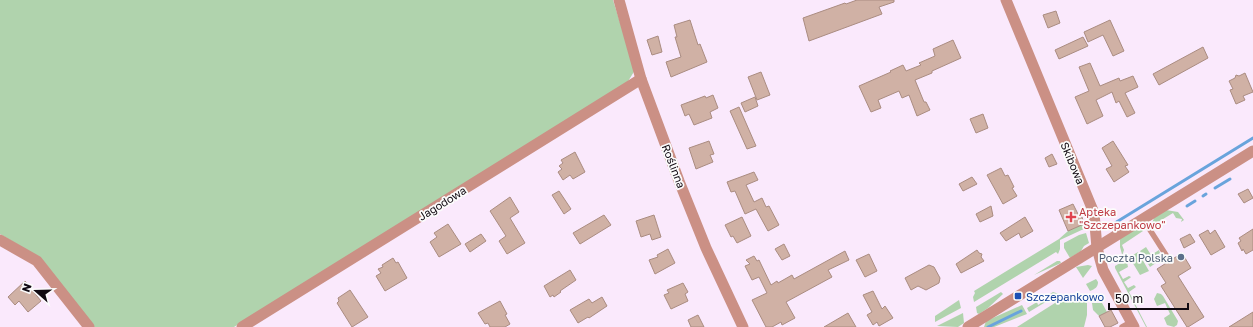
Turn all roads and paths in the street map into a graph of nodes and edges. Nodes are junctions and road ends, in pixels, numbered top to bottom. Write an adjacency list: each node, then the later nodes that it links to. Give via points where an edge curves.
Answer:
1 (619, 0): 3 (street, Roślinna)
2 (1006, 0): 7 (street, Skibowa, via 1094,213)
3 (641, 79): 11 (street, Jagodowa); 12 (street, Roślinna, via 706,248)
4 (1253, 151): 5 (street)
5 (1143, 219): 7 (street); 8 (lane)
6 (0, 240): 10 (street, via 37,261)
7 (1097, 248): 9 (street, Skibowa, via 1103,270); 13 (street)
8 (1166, 255)
9 (1129, 325)
10 (89, 327)
11 (242, 327)
12 (743, 327)
13 (970, 327)

